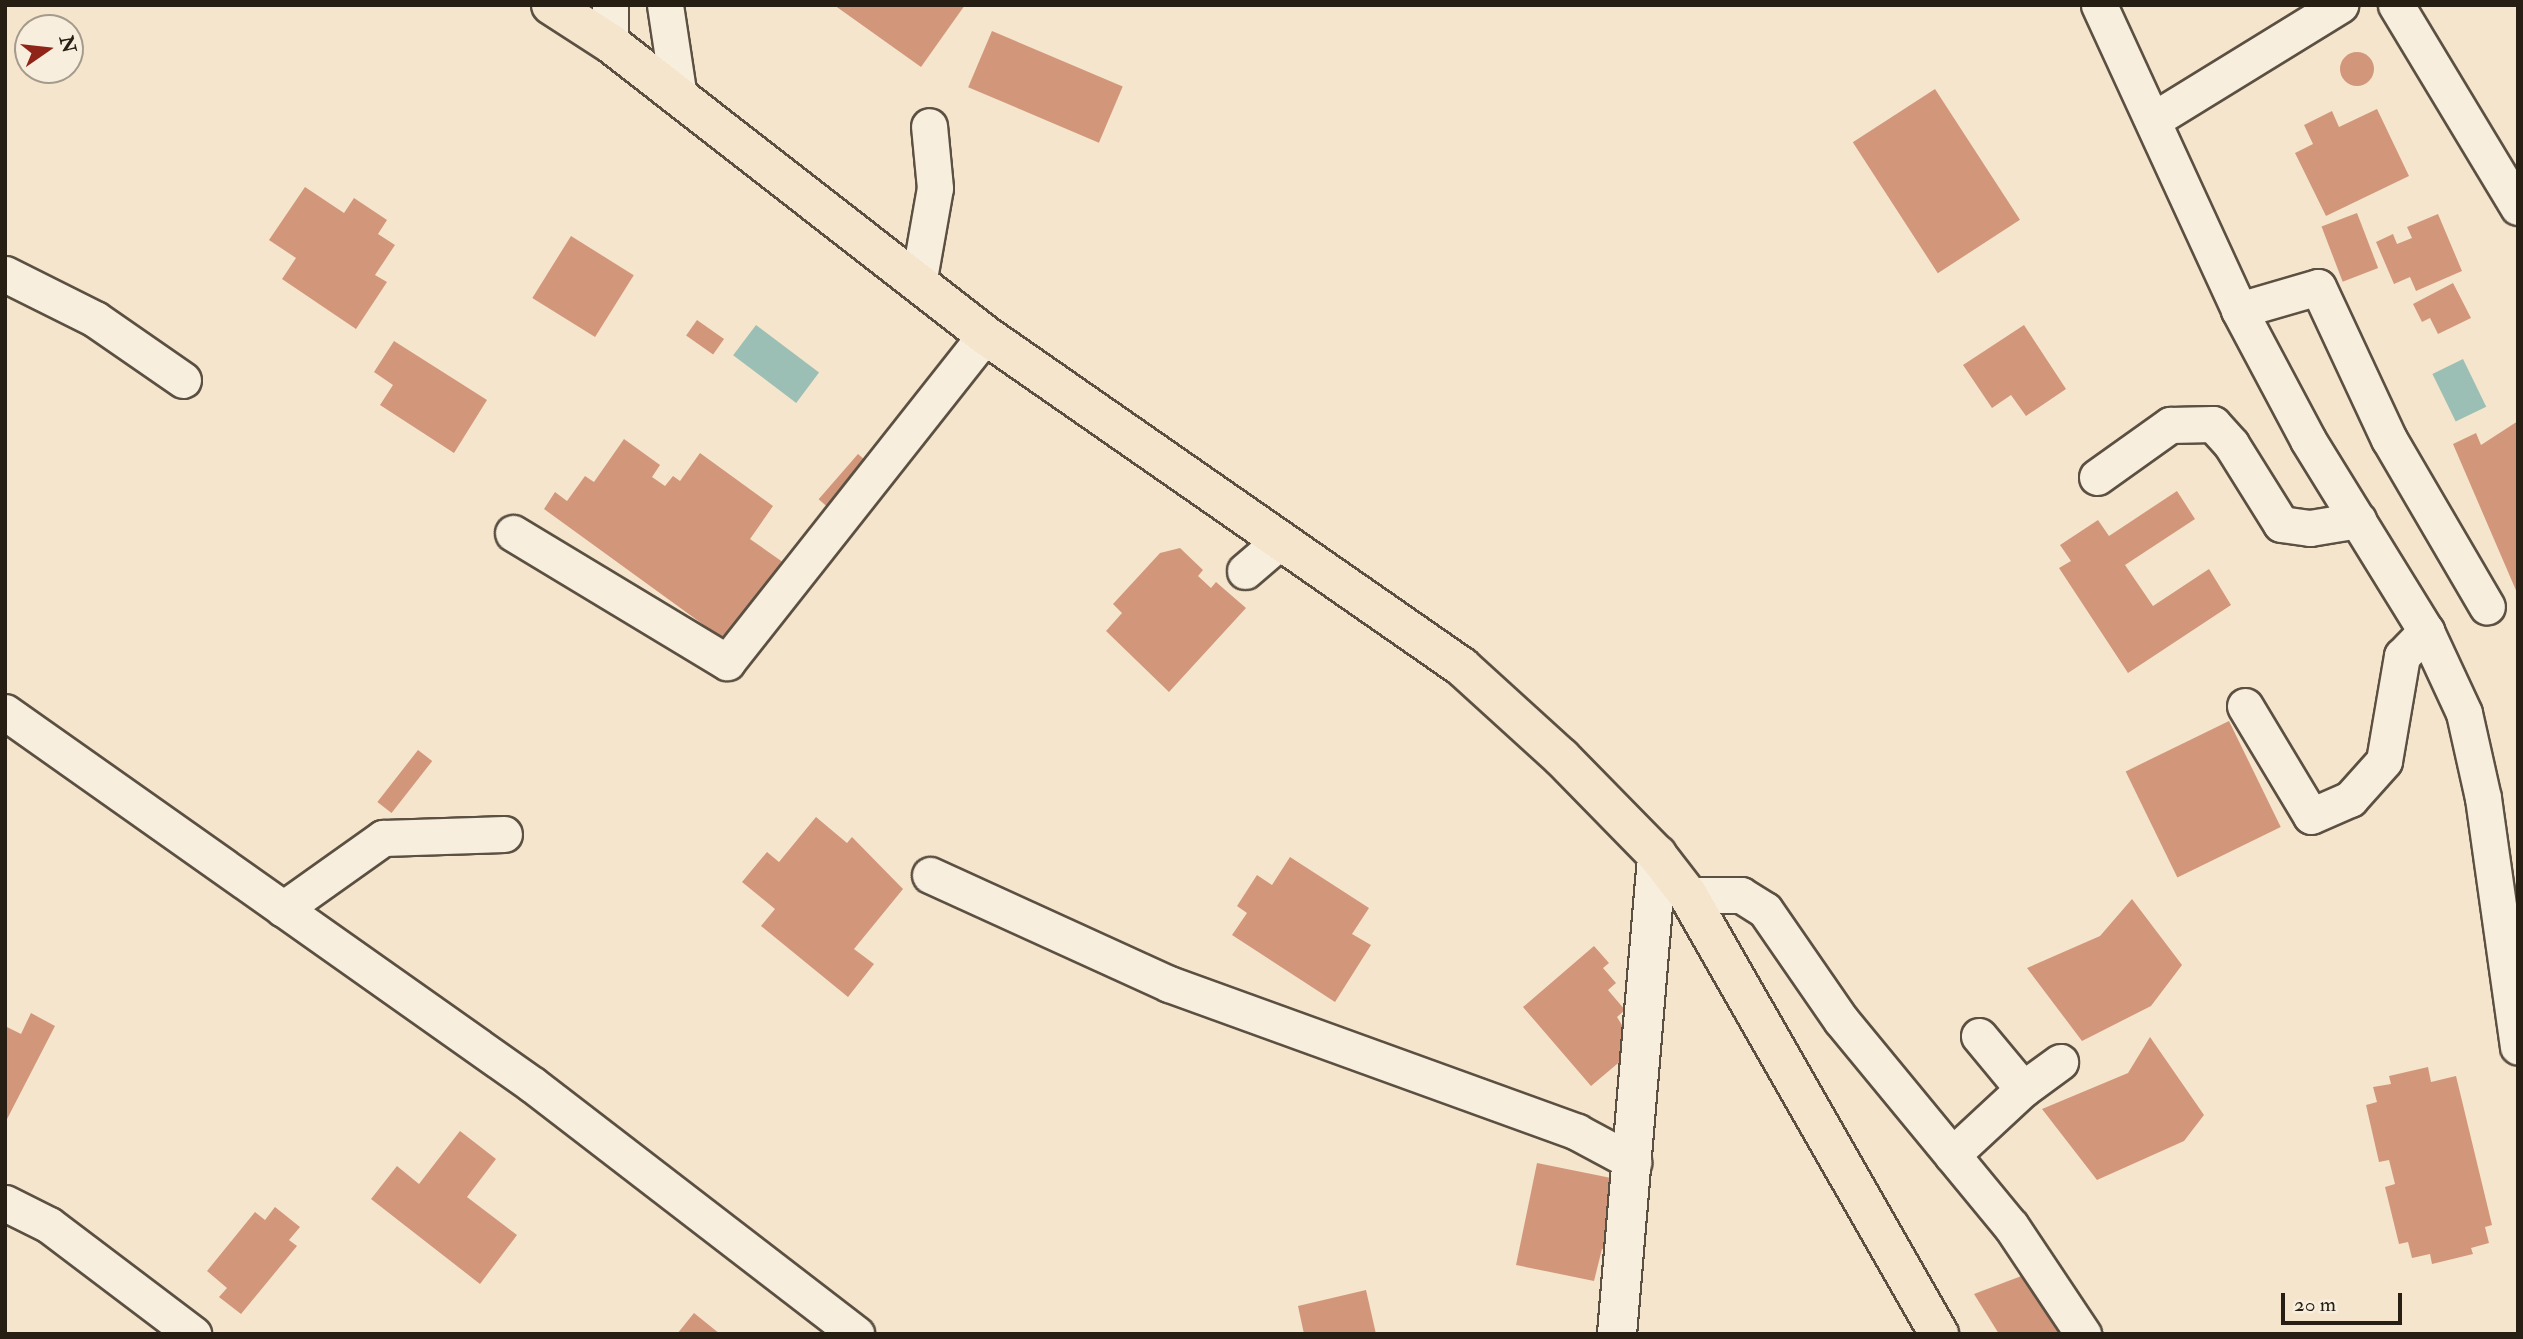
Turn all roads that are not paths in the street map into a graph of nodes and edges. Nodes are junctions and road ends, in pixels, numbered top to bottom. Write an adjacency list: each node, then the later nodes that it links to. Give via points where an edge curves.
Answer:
1 (551, 5): 7 (main road)
2 (610, 5): 7 (street)
3 (665, 5): 8 (street)
4 (2099, 5): 9 (street)
5 (2340, 5): 9 (street)
6 (2396, 5): 11 (street)
7 (610, 43): 8 (main road)
8 (679, 98): 13 (main road)
9 (2154, 120): 14 (street)
10 (929, 126): 13 (street, via 935,188)
11 (2518, 207)
12 (5, 274): 16 (street, via 96,319)
13 (918, 284): 15 (main road)
14 (2239, 310): 19 (street); 23 (street, via 2318,287 2389,439)
15 (985, 335): 17 (street); 20 (street, via 727,663); 21 (main road)
16 (183, 380)
17 (915, 398)
18 (2097, 477): 19 (street, via 2170,425 2213,424 2231,444 2281,524 2310,528)
19 (2358, 520): 24 (street)
20 (513, 533)
21 (1280, 541): 22 (street); 28 (main road, via 1461,667 1561,757)
22 (1245, 571)
23 (2487, 607)
24 (2426, 631): 25 (street, via 2402,656 2384,761 2350,799 2311,816); 33 (street, via 2464,713 2483,798)
25 (2245, 706)
26 (5, 712): 31 (street)
27 (504, 834): 31 (street, via 383,838)
28 (1657, 855): 30 (main road); 37 (street)
29 (930, 875): 37 (street, via 1169,984 1577,1132)
30 (1688, 895): 36 (street, via 1741,895 1765,910 1841,1020); 42 (main road)
31 (283, 909): 40 (street, via 533,1085)
32 (1979, 1036): 35 (street)
33 (2518, 1047)
34 (2060, 1062): 35 (street)
35 (2024, 1089): 36 (street)
36 (1952, 1155): 43 (street, via 2011,1226)
37 (1633, 1162): 41 (street)
38 (5, 1203): 39 (street, via 49,1225)
39 (193, 1334)
40 (856, 1334)
41 (1617, 1334)
42 (1939, 1334)
43 (2083, 1334)

